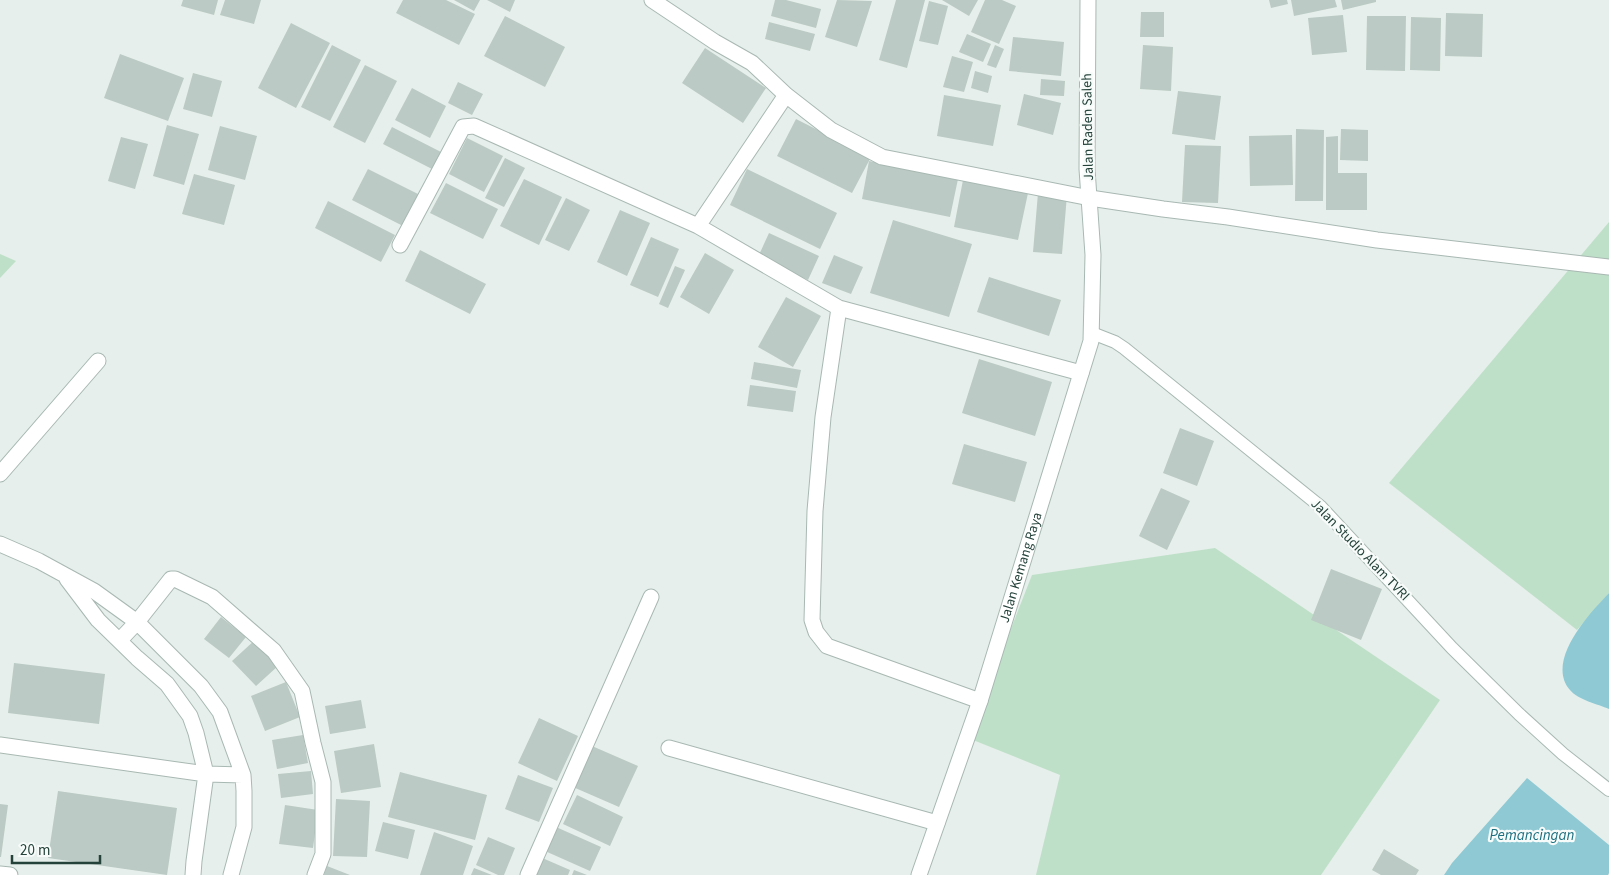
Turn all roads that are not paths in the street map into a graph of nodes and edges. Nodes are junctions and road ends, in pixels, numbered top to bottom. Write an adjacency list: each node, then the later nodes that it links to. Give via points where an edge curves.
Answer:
1 (652, 0): 3 (street, via 752,63)
2 (1088, 0): 4 (street, Jalan Raden Saleh, via 1087,169)
3 (786, 95): 4 (street, via 831,130 882,157); 5 (street)
4 (1090, 198): 7 (street, Jalan Raden Saleh); 8 (street, via 1377,240)
5 (698, 226): 6 (street, via 468,126 463,127); 9 (street)
6 (400, 245)
7 (1093, 255): 10 (street, Jalan Kemang Raya)
8 (1609, 267)
9 (839, 308): 12 (street); 19 (street, via 823,417 815,511 812,620 816,632 827,646)
10 (1092, 334): 12 (street, Jalan Kemang Raya); 24 (lane, Jalan Studio Alam TVRI, via 1124,348 1321,507 1452,648 1519,714)
11 (98, 362): 13 (street)
12 (1081, 373): 19 (street, Jalan Kemang Raya)
13 (0, 474)
14 (0, 544): 15 (street)
15 (65, 576): 17 (street, via 94,591); 18 (street, via 98,620)
16 (651, 598): 31 (street)
17 (137, 622): 18 (street); 23 (street, via 201,686 220,712); 30 (street, via 171,579 175,579 212,597 274,650 302,691 323,782 323,854)
18 (120, 640): 22 (street, via 167,684 190,716)
19 (980, 701): 25 (street, Jalan Kemang Raya)
20 (0, 745): 22 (street)
21 (669, 748): 25 (street)
22 (206, 774): 23 (street); 28 (street)
23 (243, 775): 29 (street, via 244,827)
24 (1609, 790)
25 (937, 823): 32 (street, Jalan Kemang Raya)
26 (0, 874): 27 (street)
27 (10, 875)
28 (194, 875)
29 (231, 875)
30 (315, 875)
31 (528, 875)
32 (919, 875)

